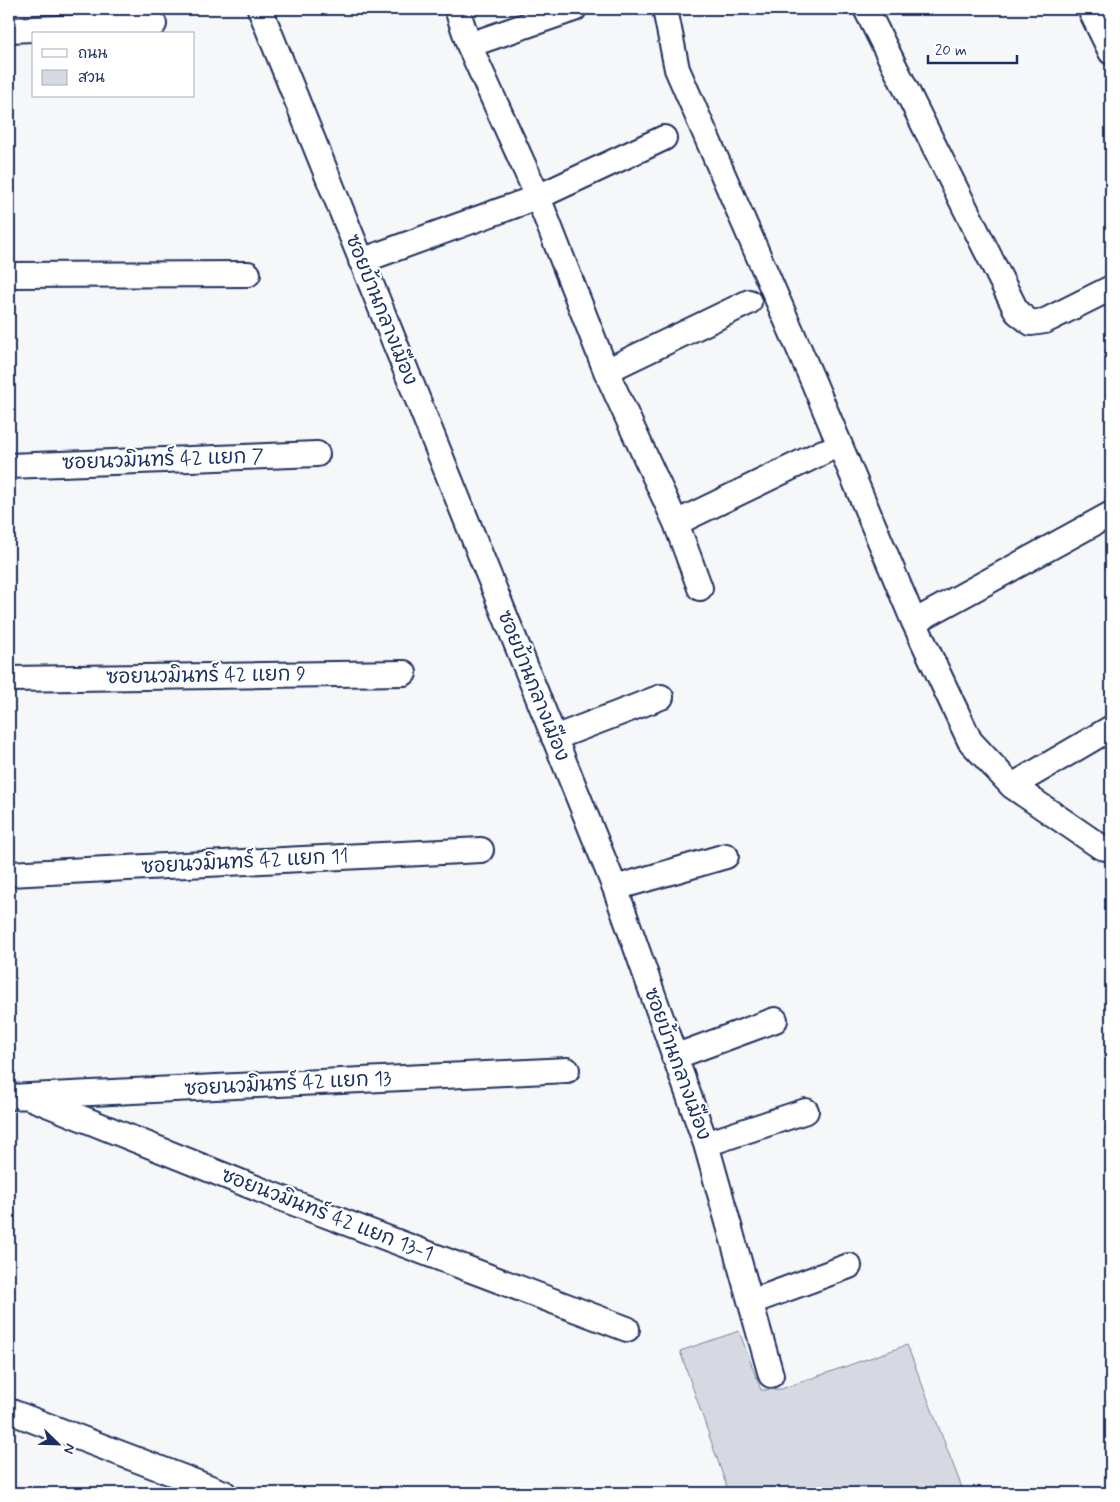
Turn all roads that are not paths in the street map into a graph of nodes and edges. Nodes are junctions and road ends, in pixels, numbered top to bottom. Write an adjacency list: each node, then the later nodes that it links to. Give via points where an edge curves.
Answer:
1 (260, 9): 13 (street, ซอยบ้านกลางเมือง)
2 (457, 9): 9 (street)
3 (574, 9): 9 (street)
4 (665, 9): 25 (street, via 677,70)
5 (866, 9): 16 (street, via 1017,312 1030,323 1045,321)
6 (1090, 9): 10 (street)
7 (154, 24): 8 (street)
8 (9, 30)
9 (469, 44): 12 (street)
10 (1111, 52)
11 (664, 138): 12 (street)
12 (538, 197): 13 (street); 18 (street)
13 (361, 262): 30 (street, ซอยบ้านกลางเมือง)
14 (248, 274): 15 (street)
15 (9, 275)
16 (1111, 288)
17 (749, 302): 18 (street)
18 (606, 371): 23 (street)
19 (824, 452): 23 (street)
20 (317, 454): 21 (street, ซอยนวมินทร์ 42 แยก 7)
21 (9, 466)
22 (1111, 514): 25 (street)
23 (676, 523): 24 (street)
24 (700, 588)
25 (914, 622): 31 (street, via 970,741)
26 (404, 673): 27 (street, ซอยนวมินทร์ 42 แยก 9)
27 (9, 679)
28 (661, 697): 30 (street)
29 (1111, 728): 31 (street)
30 (554, 738): 36 (street, ซอยบ้านกลางเมือง)
31 (1012, 786): 33 (street)
32 (481, 850): 35 (street, ซอยนวมินทร์ 42 แยก 11)
33 (1108, 854)
34 (726, 856): 36 (street)
35 (9, 874)
36 (615, 888): 38 (street, ซอยบ้านกลางเมือง)
37 (775, 1020): 38 (street)
38 (674, 1057): 42 (street, ซอยบ้านกลางเมือง)
39 (567, 1070): 40 (street, ซอยนวมินทร์ 42 แยก 13)
40 (19, 1097): 45 (street, ซอยนวมินทร์ 42 แยก 13-1)
41 (806, 1111): 42 (street)
42 (706, 1144): 44 (street, ซอยบ้านกลางเมือง)
43 (849, 1266): 44 (street)
44 (751, 1302): 46 (street, ซอยบ้านกลางเมือง)
45 (627, 1329)
46 (771, 1375)
47 (9, 1411): 48 (street)
48 (224, 1493)

